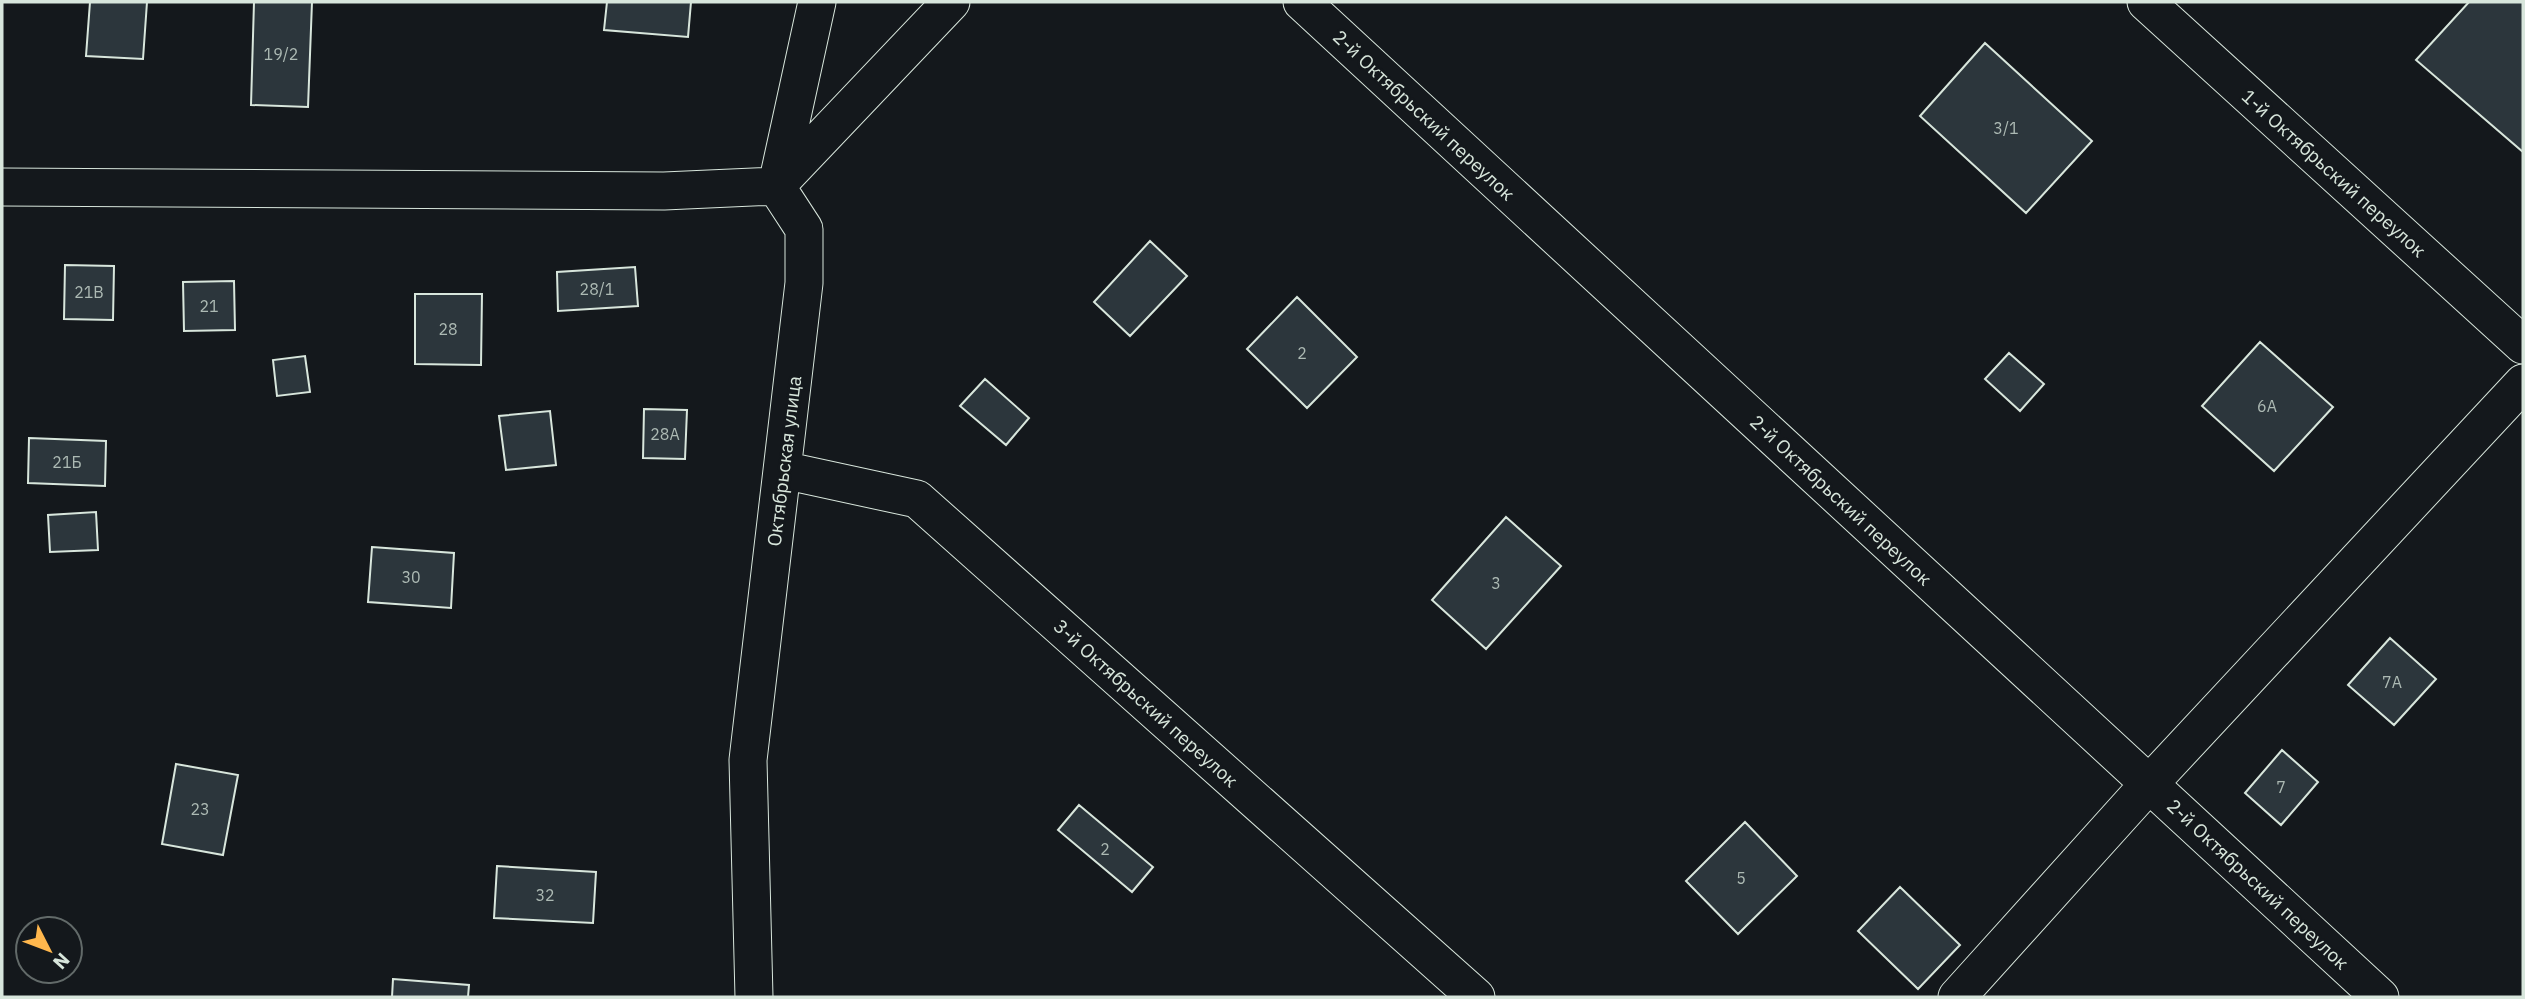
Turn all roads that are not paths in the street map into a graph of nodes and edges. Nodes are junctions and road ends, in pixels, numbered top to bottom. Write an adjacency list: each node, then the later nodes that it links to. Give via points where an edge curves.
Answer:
1 (817, 2): 5 (street)
2 (951, 2): 5 (street)
3 (1302, 2): 10 (street, 2-й Октябрьский переулок)
4 (2146, 2): 7 (street, 1-й Октябрьский переулок)
5 (776, 186): 6 (street, via 664,191); 9 (street, Октябрьская улица, via 804,229 804,284)
6 (2, 187)
7 (2523, 345)
8 (2523, 383): 10 (street)
9 (783, 470): 11 (street, Октябрьская улица, via 748,761); 12 (street, 3-й Октябрьский переулок, via 917,499)
10 (2148, 784): 13 (street); 14 (street, 2-й Октябрьский переулок)
11 (754, 997)
12 (1476, 997)
13 (1957, 997)
14 (2380, 997)

